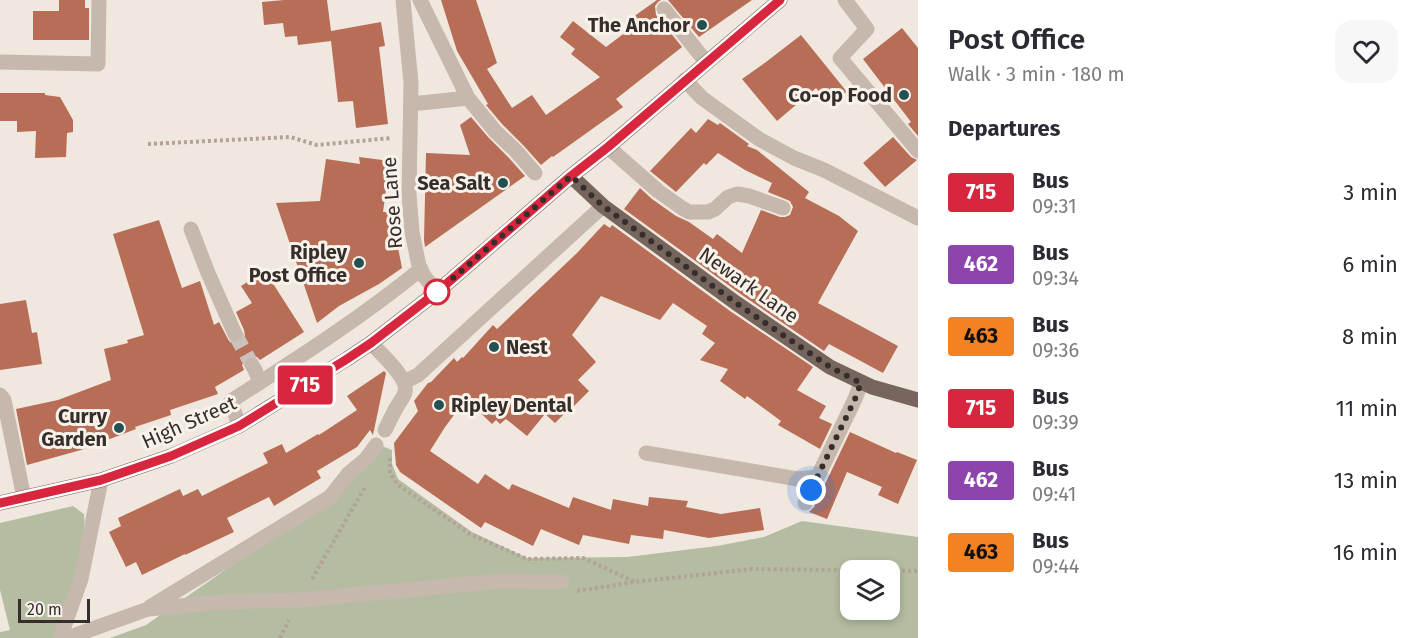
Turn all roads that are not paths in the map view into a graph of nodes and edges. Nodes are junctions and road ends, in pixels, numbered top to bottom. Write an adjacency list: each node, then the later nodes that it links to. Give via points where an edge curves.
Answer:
1 (99, 0): 7 (street, via 98,64)
2 (403, 0): 11 (street, Rose Lane)
3 (420, 0): 10 (street)
4 (780, 0): 8 (main road, High Street)
5 (845, 0): 13 (street, via 867,28 840,58)
6 (664, 9): 8 (street)
7 (0, 62)
8 (706, 62): 9 (main road, High Street)
9 (685, 80): 12 (main road, High Street); 18 (street, via 702,98 759,139)
10 (468, 98): 11 (street); 14 (street)
11 (411, 104): 20 (street, Rose Lane, via 409,194 412,232)
12 (608, 147): 15 (main road, High Street); 17 (street, via 658,191 689,212 708,212 737,194)
13 (918, 152)
14 (535, 173)
15 (571, 176): 16 (main road, Newark Lane); 21 (main road, High Street)
16 (603, 206): 26 (street, via 418,375); 27 (main road, Newark Lane, via 821,361)
17 (783, 208)
18 (918, 218)
19 (191, 230): 22 (street)
20 (421, 269): 21 (street, Rose Lane); 25 (street, via 334,334)
21 (437, 292): 23 (main road, High Street)
22 (235, 334)
23 (371, 343): 26 (street); 30 (main road, High Street)
24 (252, 365): 25 (street)
25 (260, 382): 30 (street, via 231,401)
26 (404, 382): 31 (street, via 405,393)
27 (861, 383): 29 (main road, Newark Lane); 34 (street)
28 (0, 395): 36 (street)
29 (918, 400)
30 (239, 426): 35 (main road, High Street, via 171,456)
31 (385, 430)
32 (383, 446): 40 (street, via 348,474 330,497)
33 (646, 453): 34 (street, via 798,479)
34 (817, 477): 38 (street)
35 (101, 480): 36 (main road, High Street); 41 (street, via 81,579)
36 (24, 498): 37 (main road, High Street)
37 (0, 503)
38 (805, 503)
39 (562, 582): 40 (street, via 501,581 300,600)
40 (148, 609): 42 (street)
41 (60, 638)
42 (67, 638)

